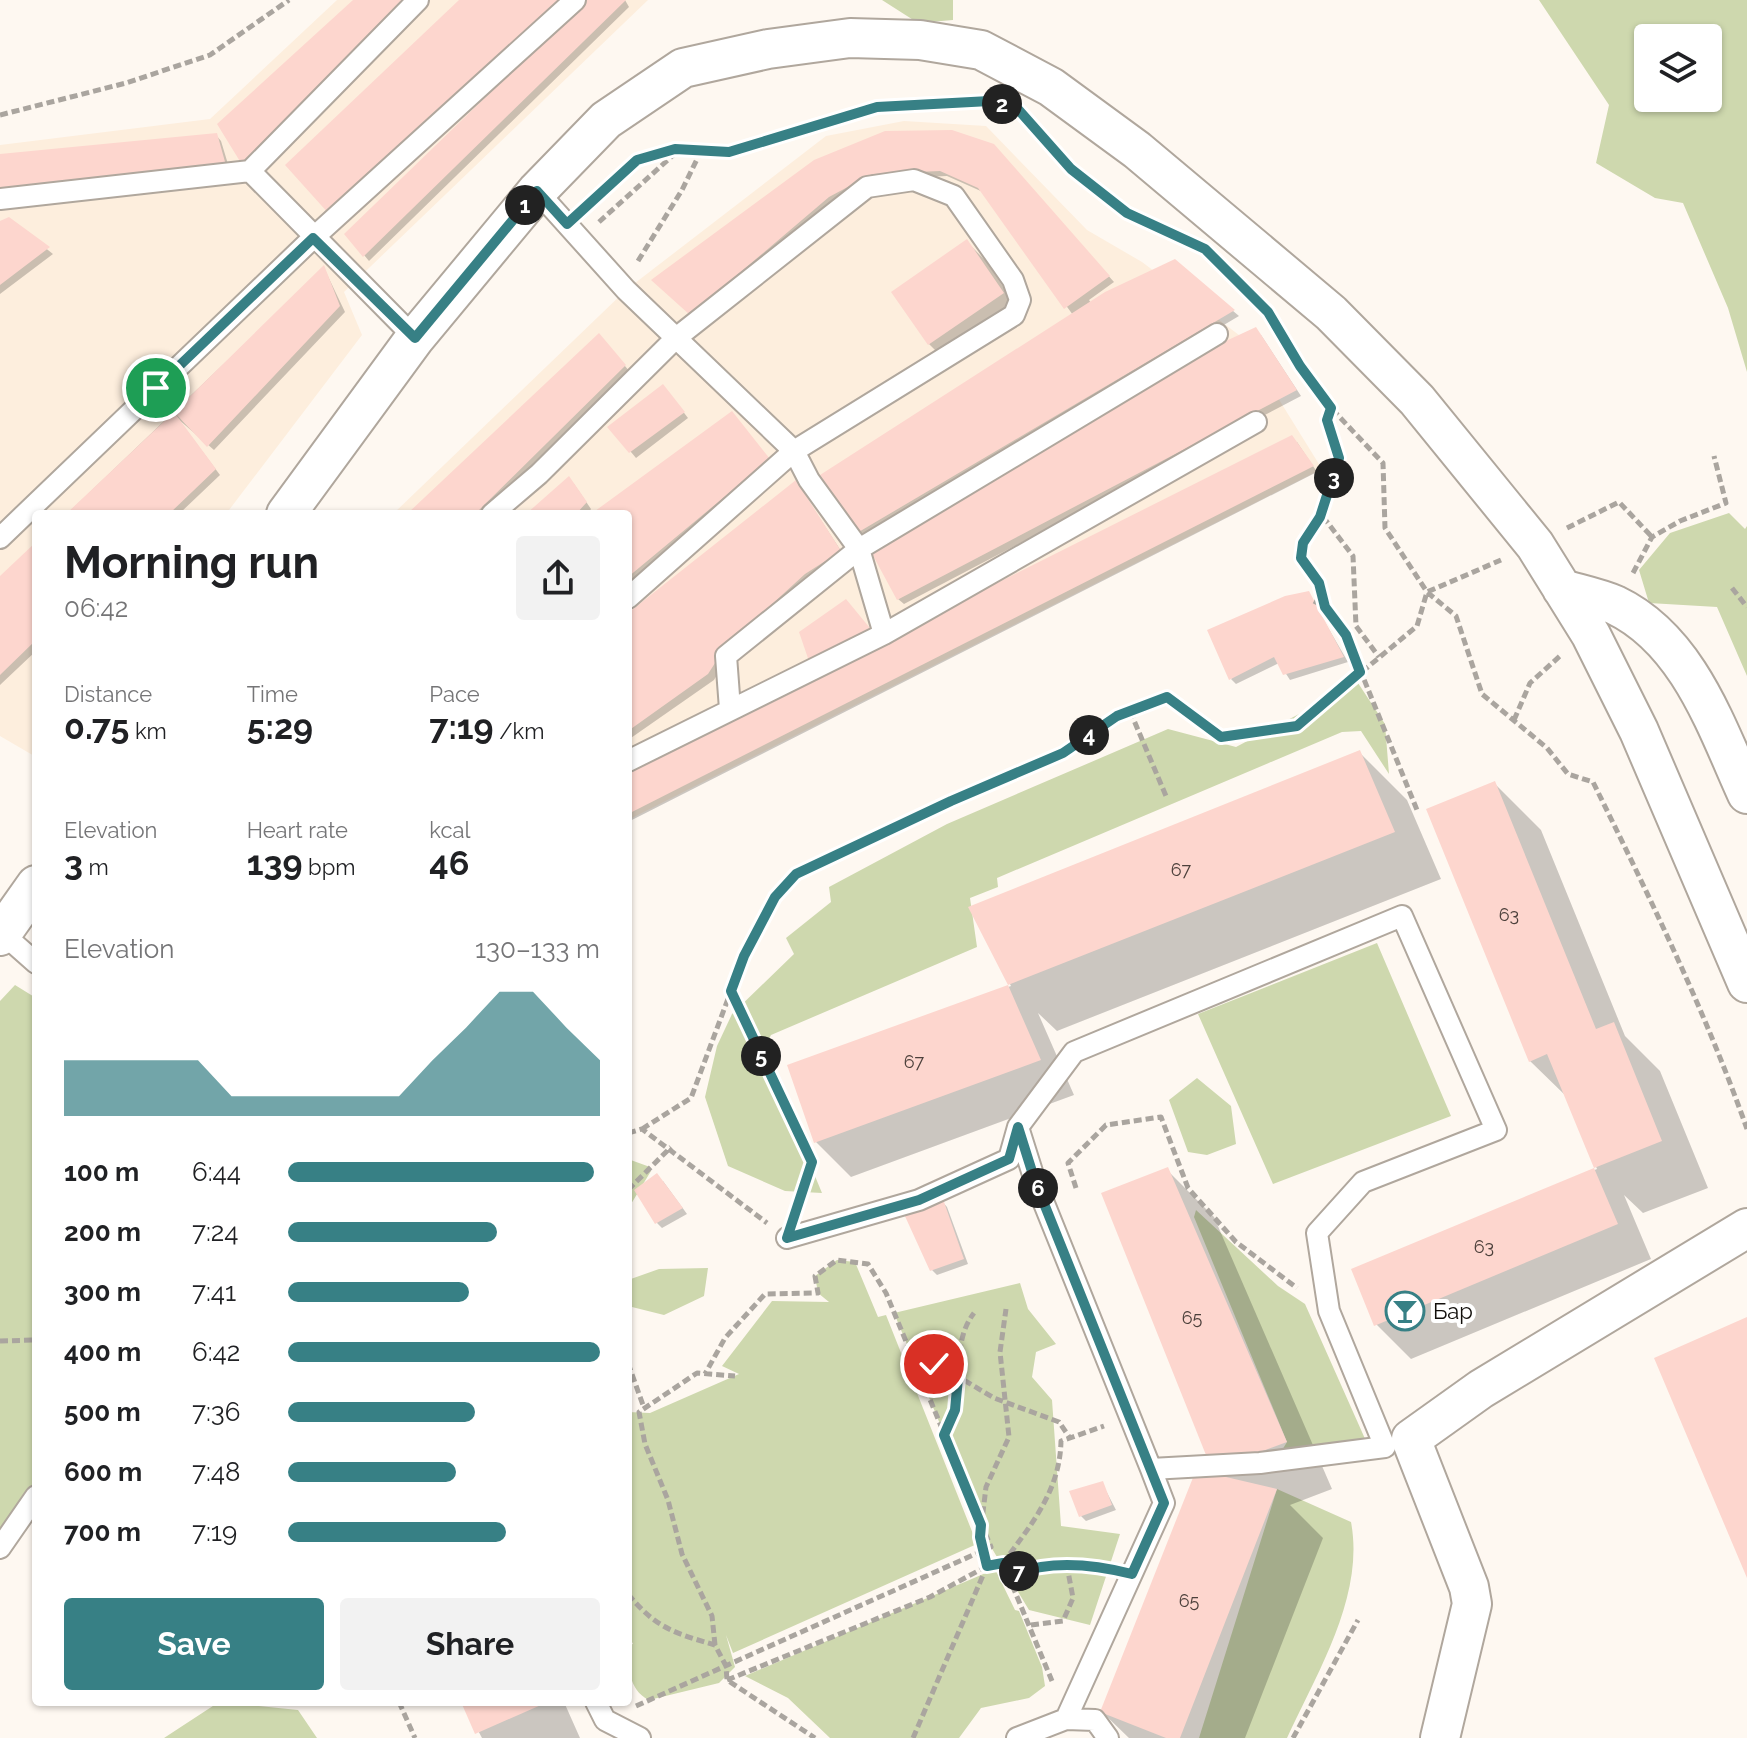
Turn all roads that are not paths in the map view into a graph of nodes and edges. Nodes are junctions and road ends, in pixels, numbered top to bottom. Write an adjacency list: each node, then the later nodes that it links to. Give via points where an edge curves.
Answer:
1 (418, 0): 3 (lane)
2 (575, 0): 6 (lane)
3 (250, 171): 5 (lane); 6 (lane)
4 (537, 191): 8 (street); 9 (lane); 16 (street, via 606,120 683,68 850,38 920,40 981,50 1051,87 1137,150 1331,313 1551,537)
5 (0, 199)
6 (313, 238): 8 (lane); 14 (lane)
7 (1217, 334): 15 (lane)
8 (415, 338): 12 (street)
9 (676, 338): 11 (lane); 11 (lane, via 867,187 914,180 954,196 1013,280 1020,300 1014,315); 13 (lane)
10 (1256, 422): 18 (lane)
11 (794, 451): 15 (lane); 17 (lane)
12 (289, 510)
13 (497, 510)
14 (0, 538)
15 (859, 549): 18 (lane); 19 (lane, via 726,656)
16 (1562, 589): 21 (street, via 1615,605 1666,642 1706,703); 25 (street, via 1639,731)
17 (632, 594)
18 (884, 634): 19 (lane)
19 (730, 709): 20 (lane)
20 (632, 759)
21 (1747, 794)
22 (32, 891): 23 (street)
23 (1, 935): 24 (lane)
24 (32, 960)
25 (1747, 983)
26 (1018, 1127): 28 (lane, via 1009,1159 919,1200); 29 (lane, via 1074,1052 1402,916 1496,1130 1363,1182 1317,1233 1327,1301); 30 (lane)
27 (1747, 1228): 29 (street)
28 (787, 1238)
29 (1398, 1443): 30 (lane, via 1260,1463); 38 (street, via 1469,1587 1472,1604)
30 (1151, 1469): 34 (lane, via 1164,1503)
31 (32, 1502): 32 (lane)
32 (0, 1548)
33 (600, 1711): 35 (lane)
34 (1066, 1719): 36 (lane); 37 (lane, via 1095,1720)
35 (640, 1738)
36 (1017, 1738)
37 (1108, 1738)
38 (1440, 1738)

